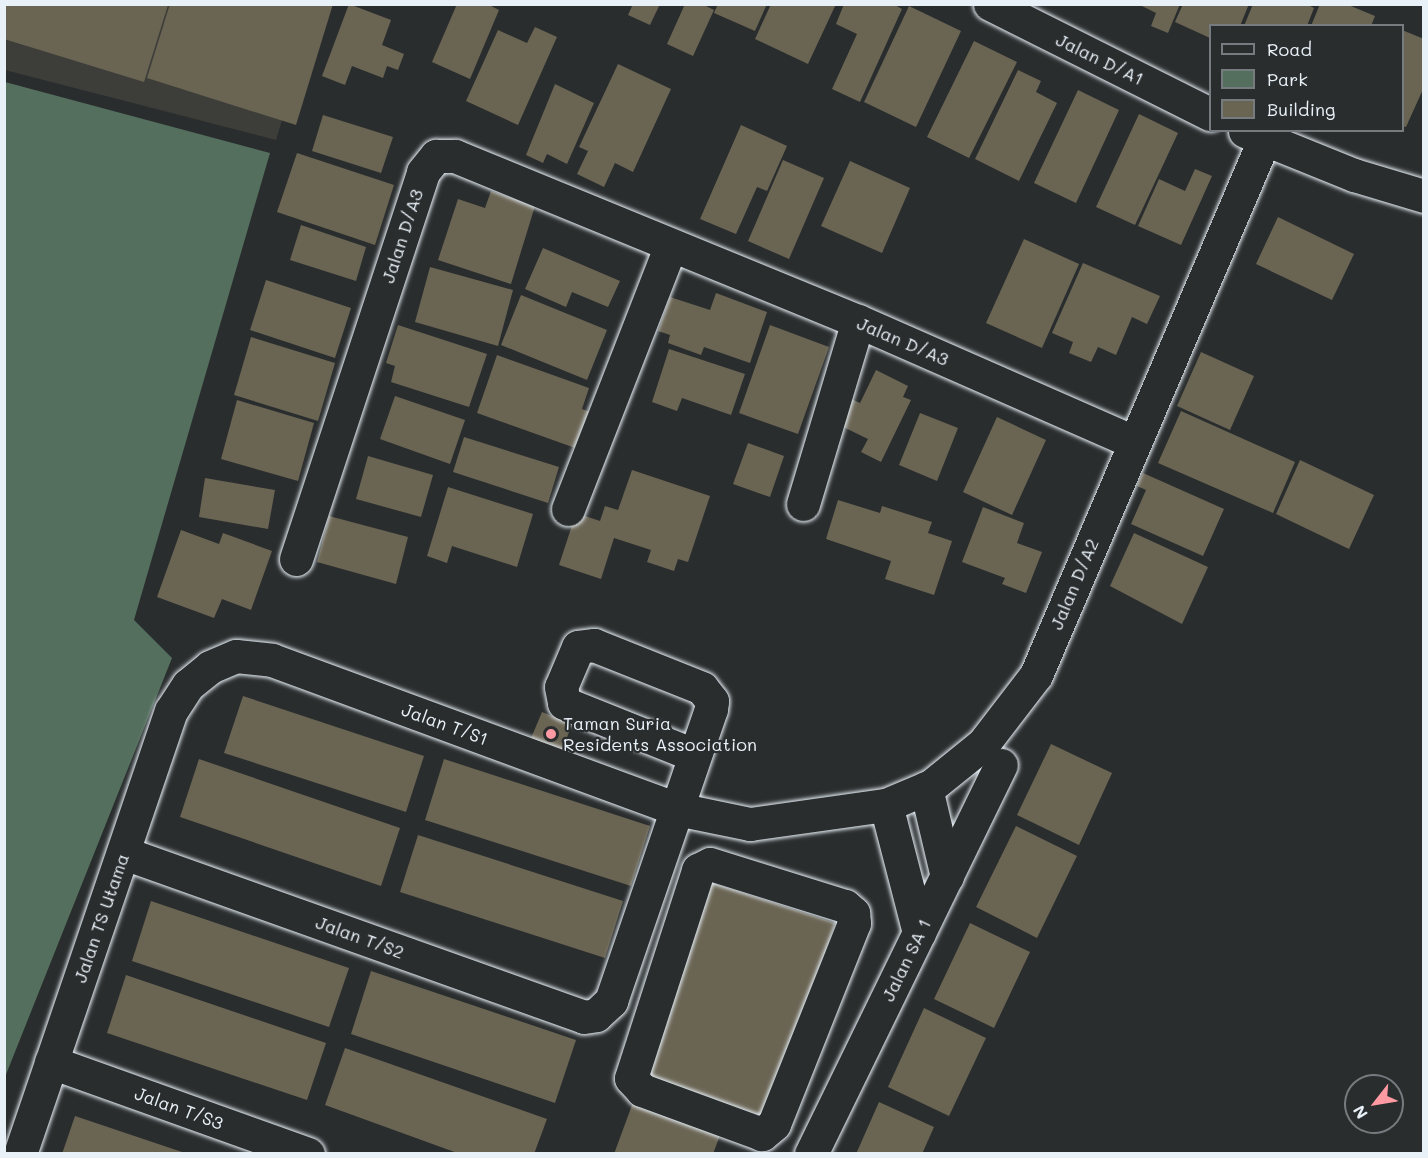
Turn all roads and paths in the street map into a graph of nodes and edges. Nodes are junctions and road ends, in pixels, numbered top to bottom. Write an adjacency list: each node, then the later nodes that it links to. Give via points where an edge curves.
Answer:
1 (990, 4): 2 (street, Jalan D/A1)
2 (1209, 114)
3 (1254, 135): 4 (street, via 1354,175); 7 (street, Jalan D/A2)
4 (1424, 196)
5 (670, 247): 6 (street, Jalan D/A3); 9 (street); 10 (street, Jalan D/A3, via 455,156 436,156 423,172)
6 (858, 321): 7 (street, Jalan D/A3); 8 (street)
7 (1134, 442): 14 (street, Jalan D/A2, via 1036,675 983,744)
8 (803, 504)
9 (568, 509)
10 (296, 559)
11 (188, 685): 16 (street, Jalan T/S1, via 210,667 236,656 272,660); 18 (street, Jalan TS Utama, via 171,711)
12 (694, 755): 16 (street)
13 (1001, 765): 20 (street, Jalan SA 1)
14 (926, 788): 15 (street, Jalan D/A2); 20 (street)
15 (886, 805): 17 (street, Jalan D/A2); 21 (street)
16 (692, 813): 17 (street, Jalan D/A2); 18 (street, Jalan T/S2, via 611,1001 597,1015 584,1017)
17 (750, 824): 19 (street)
18 (124, 853): 22 (street, Jalan TS Utama)
19 (737, 873): 19 (street, via 710,864 698,870 631,1078 642,1090 762,1134 774,1124 854,923 853,913 845,906)
20 (946, 877): 21 (street, Jalan SA 1)
21 (919, 933): 25 (street, Jalan SA 1)
22 (51, 1062): 23 (street, Jalan TS Utama); 24 (street, Jalan T/S3)
23 (20, 1154)
24 (308, 1154)
25 (811, 1154)

